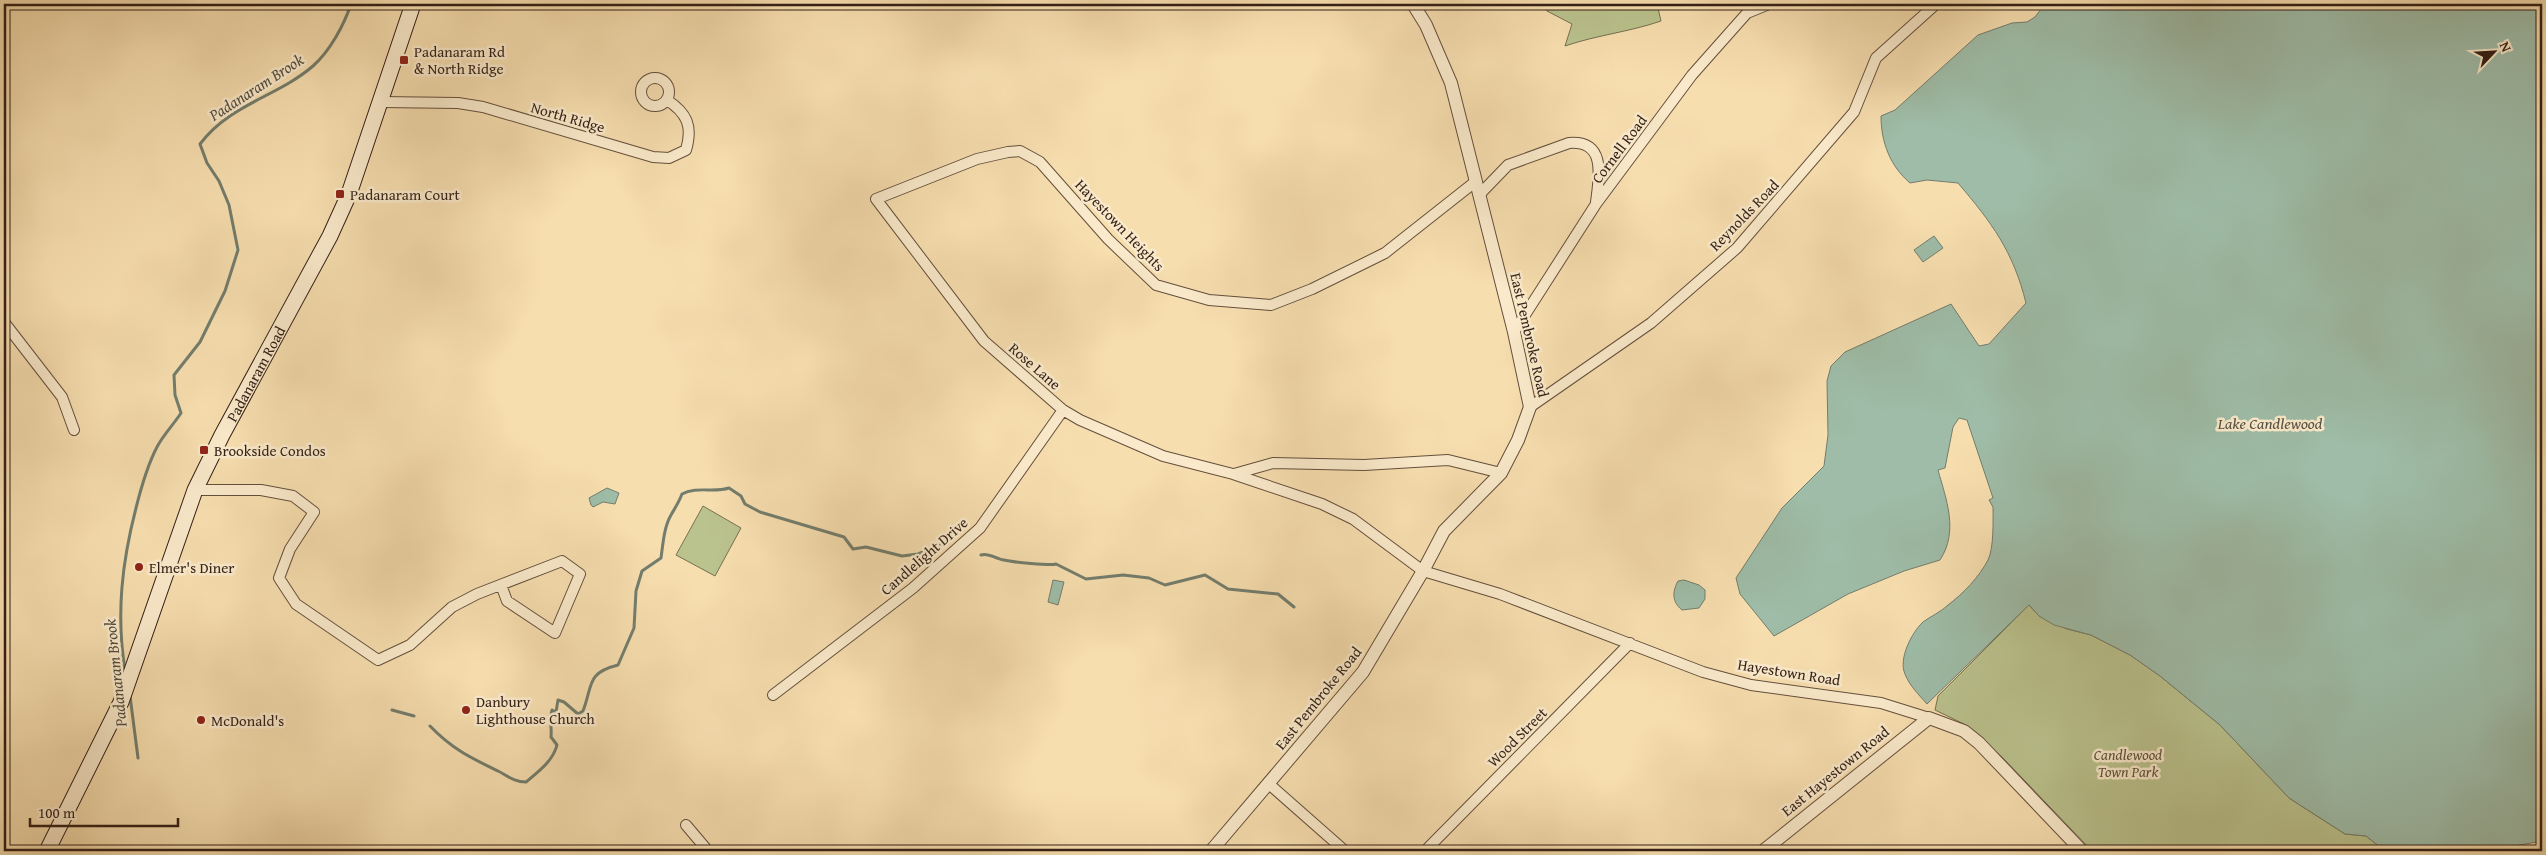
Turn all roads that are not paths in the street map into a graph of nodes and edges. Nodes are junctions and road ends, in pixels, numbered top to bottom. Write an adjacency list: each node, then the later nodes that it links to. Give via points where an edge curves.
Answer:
1 (413, 4): 7 (main road, Padanaram Road)
2 (1414, 4): 8 (street, East Pembroke Road, via 1451,83)
3 (1769, 4): 5 (street, Cornell Road)
4 (1936, 4): 13 (street, Reynolds Road, via 1876,58 1854,112 1737,248 1651,323)
5 (1746, 8): 10 (street, Cornell Road)
6 (667, 100): 7 (street, North Ridge, via 679,108 690,135 686,150 669,158 654,157 466,104)
7 (381, 102): 18 (main road, Padanaram Road, via 349,194 330,236)
8 (1477, 189): 9 (street, Hayestown Heights, via 1386,253 1271,305 1209,300 1156,284 1108,239 1040,162 1020,151 977,159); 10 (street, Hayestown Heights, via 1508,165 1569,142 1578,142 1589,148 1599,163); 12 (street, East Pembroke Road)
9 (876, 198): 14 (street, Rose Lane, via 984,341)
10 (1596, 204): 12 (street, Cornell Road)
11 (4, 322): 15 (street, via 62,397)
12 (1514, 332): 13 (street, East Pembroke Road)
13 (1530, 407): 16 (street, East Pembroke Road)
14 (1063, 410): 17 (street, Rose Lane, via 1162,456); 22 (street, Candlelight Drive, via 980,528 913,588)
15 (74, 430)
16 (1501, 473): 17 (street, Rose Lane, via 1448,460 1364,465 1273,464); 19 (street, East Pembroke Road, via 1444,532)
17 (1233, 474): 19 (street, Rose Lane, via 1322,504 1354,519)
18 (195, 490): 20 (street, via 261,490 294,496 314,512 290,549 279,578 296,604 378,660 410,645 452,607); 26 (main road, Padanaram Road, via 124,695)
19 (1424, 571): 21 (street, Hayestown Road, via 1500,594); 24 (street, East Pembroke Road, via 1363,672)
20 (501, 585): 20 (street, via 562,561 580,574 555,633 506,601)
21 (1630, 643): 23 (street, Hayestown Road, via 1703,672 1751,685 1881,703); 30 (street, Wood Street)
22 (773, 694)
23 (1929, 718): 31 (street, East Hayestown Road); 32 (street, Hayestown Road, via 1964,731 1980,743)
24 (1268, 784): 28 (street, East Pembroke Road); 29 (street)
25 (686, 825): 27 (street)
26 (47, 851)
27 (708, 851)
28 (1211, 851)
29 (1345, 851)
30 (1424, 851)
31 (1762, 851)
32 (2082, 851)

